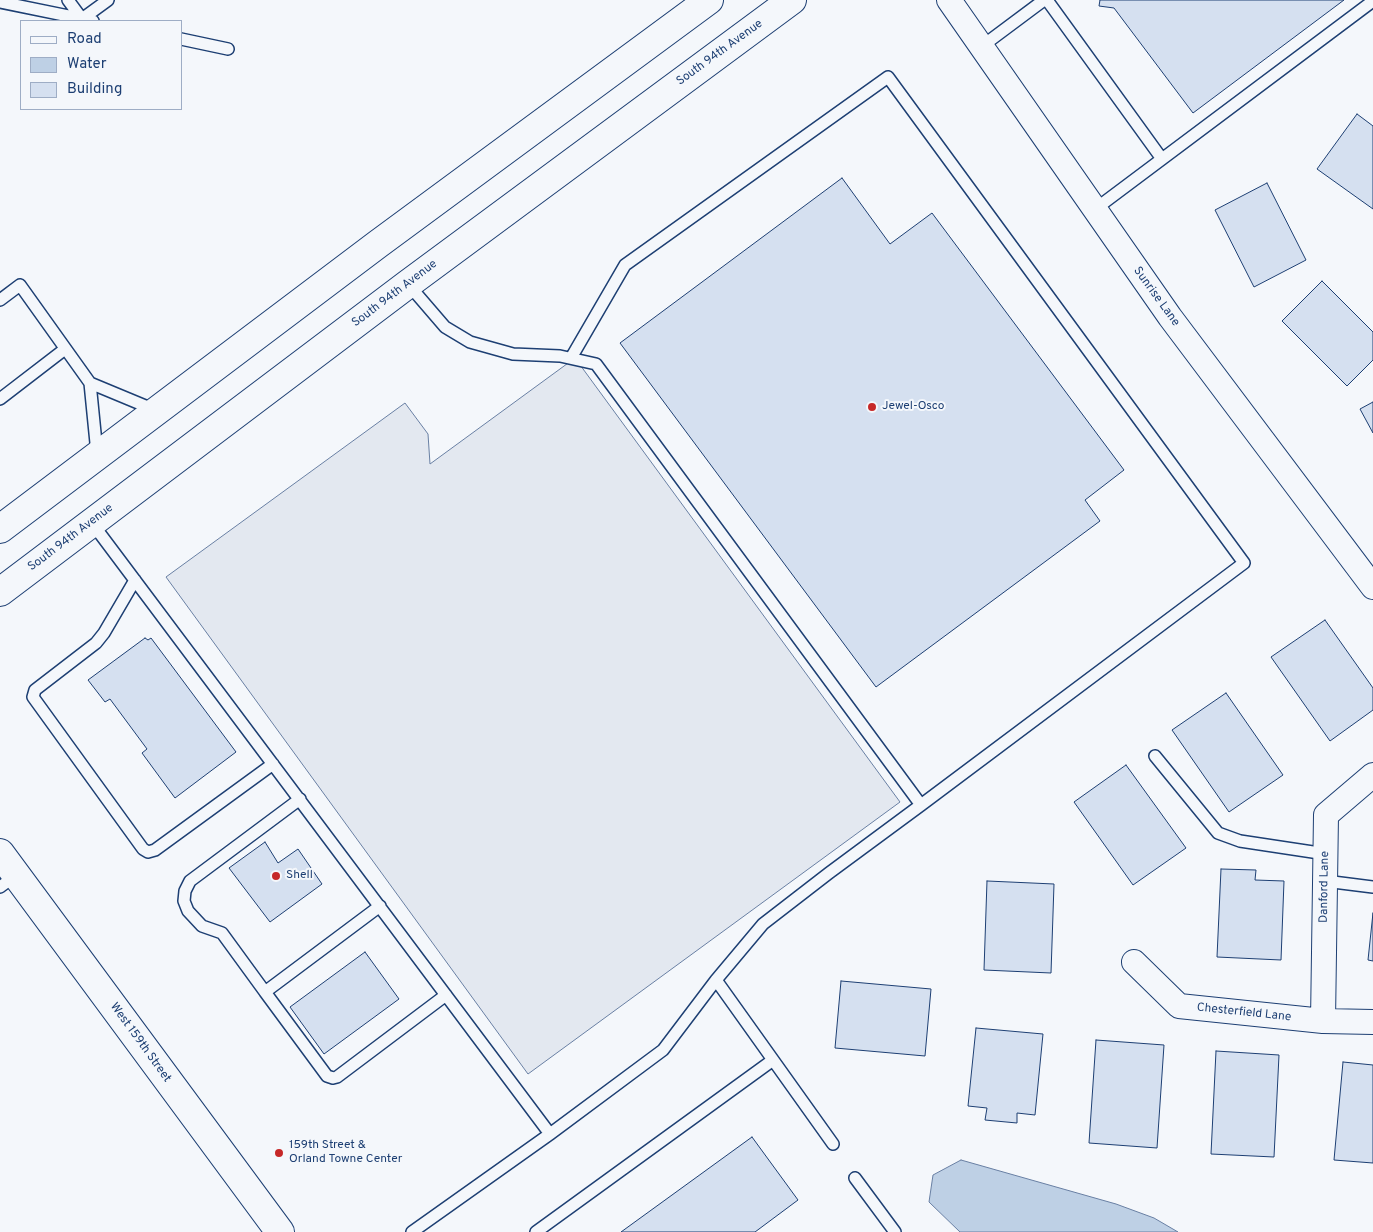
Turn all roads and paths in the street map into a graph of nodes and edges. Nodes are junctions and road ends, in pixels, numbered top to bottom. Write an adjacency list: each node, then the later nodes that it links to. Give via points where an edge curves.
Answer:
1 (68, 0): 9 (lane)
2 (108, 0): 9 (lane)
3 (709, 0): 21 (street)
4 (792, 0): 15 (street, South 94th Avenue)
5 (949, 0): 11 (street, Sunrise Lane)
6 (1046, 0): 11 (lane); 13 (lane)
7 (1373, 1): 13 (lane)
8 (0, 2): 9 (lane)
9 (87, 20)
10 (182, 39): 12 (lane)
11 (981, 47): 14 (street, Sunrise Lane)
12 (228, 49)
13 (1162, 159): 14 (lane)
14 (1094, 210): 26 (street, Sunrise Lane, via 1170,317)
15 (408, 284): 18 (lane, via 445,327 470,342 513,354); 23 (street, South 94th Avenue)
16 (0, 300): 17 (lane, via 20,286)
17 (65, 348): 19 (lane); 20 (lane)
18 (571, 358): 32 (lane, via 596,364); 32 (lane, via 625,266 888,77 1244,563)
19 (90, 382): 21 (lane); 22 (lane)
20 (0, 399)
21 (157, 411): 22 (street)
22 (97, 456): 24 (street)
23 (92, 522): 25 (lane); 27 (street, South 94th Avenue)
24 (0, 530)
25 (135, 580): 29 (lane); 29 (lane, via 96,644 35,690 33,697 143,849 148,852 155,850)
26 (1373, 587)
27 (0, 592)
28 (1155, 756): 34 (lane, via 1218,833 1240,841)
29 (272, 764): 31 (lane)
30 (1373, 775): 34 (street, Danford Lane, via 1326,816)
31 (300, 800): 38 (lane); 41 (lane, via 190,881 185,891 188,911 202,926 222,934)
32 (921, 806): 40 (lane, via 763,924)
33 (0, 853): 35 (street, West 159th Street)
34 (1326, 854): 36 (street, Danford Lane)
35 (8, 881): 49 (street, West 159th Street)
36 (1325, 881): 37 (lane); 43 (street, Danford Lane)
37 (1373, 887)
38 (380, 906): 41 (lane); 42 (lane)
39 (1134, 962): 43 (street, Chesterfield Lane, via 1179,1006)
40 (716, 980): 45 (lane); 46 (lane, via 663,1050)
41 (265, 992): 42 (lane, via 327,1076 332,1078)
42 (446, 995): 46 (lane)
43 (1323, 1021): 44 (street, Chesterfield Lane)
44 (1373, 1022)
45 (773, 1060): 47 (lane); 51 (lane)
46 (550, 1134): 50 (lane)
47 (833, 1144)
48 (855, 1178): 52 (lane)
49 (280, 1232)
50 (412, 1232)
51 (536, 1232)
52 (895, 1232)

